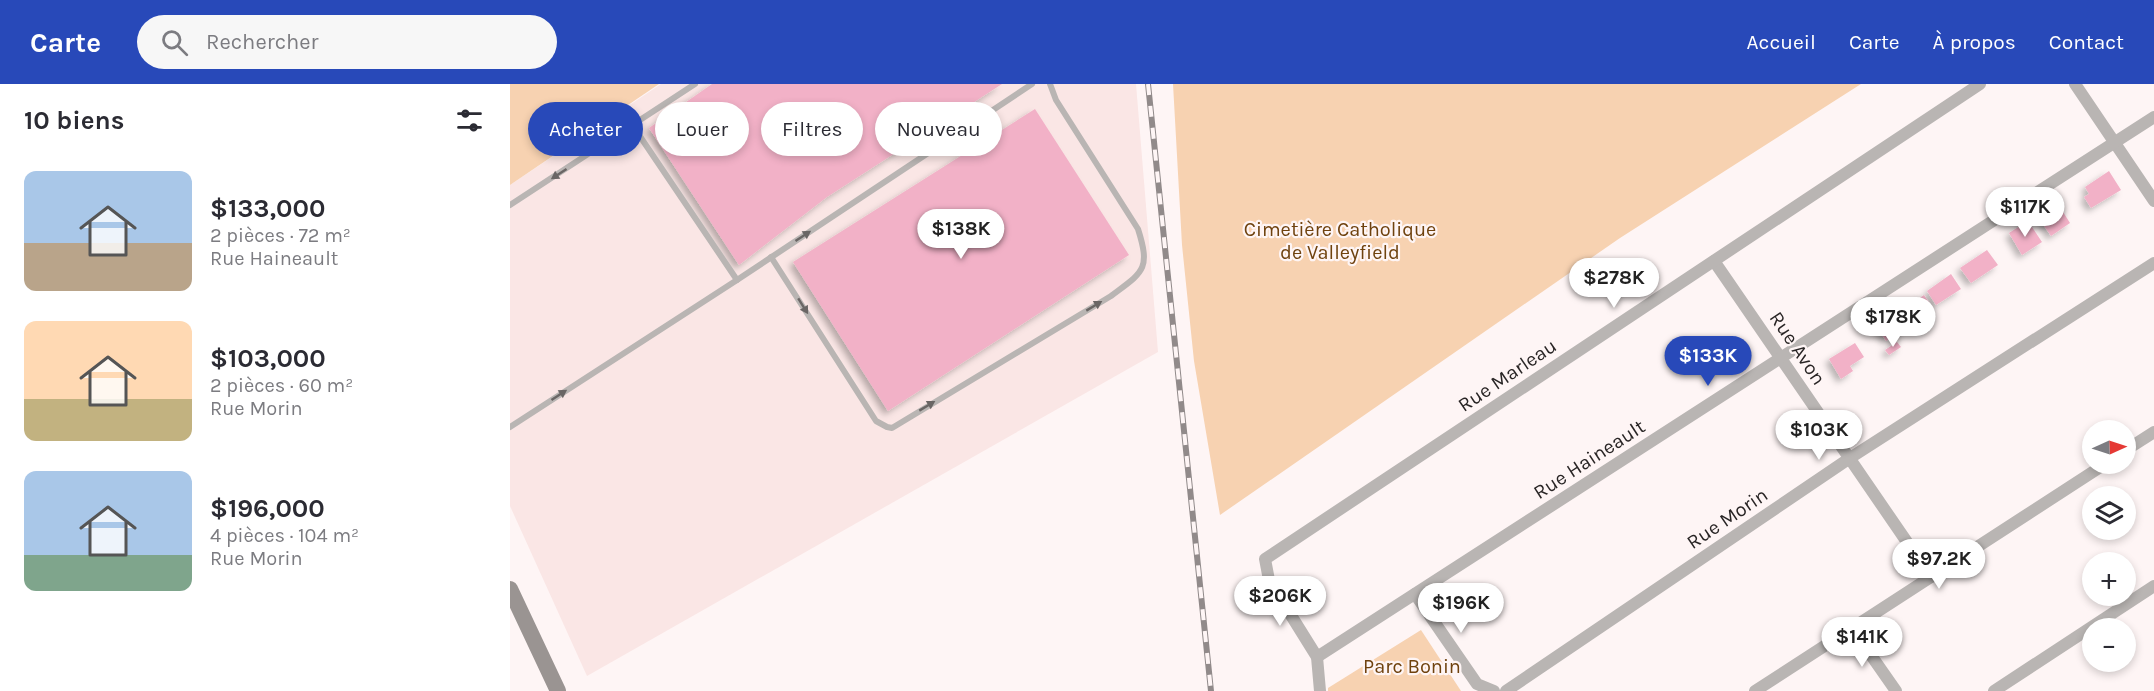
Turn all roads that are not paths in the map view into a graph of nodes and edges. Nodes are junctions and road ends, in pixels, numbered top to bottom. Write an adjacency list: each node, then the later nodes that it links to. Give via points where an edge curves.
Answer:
1 (695, 84): 7 (lane)
2 (1032, 84): 13 (lane, one-way to 2)
3 (1050, 84): 13 (lane, one-way to 3, via 876,421 887,428 1111,296 1141,274 1144,248 1138,229 1056,100)
4 (1980, 84): 14 (street, Rue Marleau)
5 (2075, 84): 9 (street)
6 (2154, 117): 9 (street, Rue Haineault)
7 (643, 119)
8 (643, 141): 16 (lane)
9 (2116, 143): 11 (street); 17 (street, Rue Haineault)
10 (586, 156): 12 (lane, one-way to 12)
11 (2154, 201)
12 (510, 205)
13 (771, 257): 16 (lane)
14 (1714, 261): 17 (street, Rue Avon); 28 (street, Rue Marleau, via 1265,560 1269,580)
15 (2154, 263): 21 (street, Rue Morin)
16 (737, 280): 18 (lane, one-way to 16)
17 (1781, 358): 21 (street, Rue Avon); 26 (street, Rue Haineault)
18 (510, 426)
19 (2154, 432): 20 (street)
20 (2136, 444)
21 (1850, 458): 23 (street, Rue Avon); 32 (street, Rue Morin)
22 (2090, 474): 23 (street)
23 (1931, 577): 27 (street)
24 (2154, 586): 35 (street)
25 (510, 589): 29 (street)
26 (1415, 594): 28 (street, Rue Haineault); 31 (street, via 1477,684)
27 (1852, 628): 33 (street); 34 (street)
28 (1317, 657): 30 (street)
29 (558, 691)
30 (1320, 691)
31 (1494, 691)
32 (1506, 691)
33 (1755, 691)
34 (1896, 691)
35 (1994, 691)

